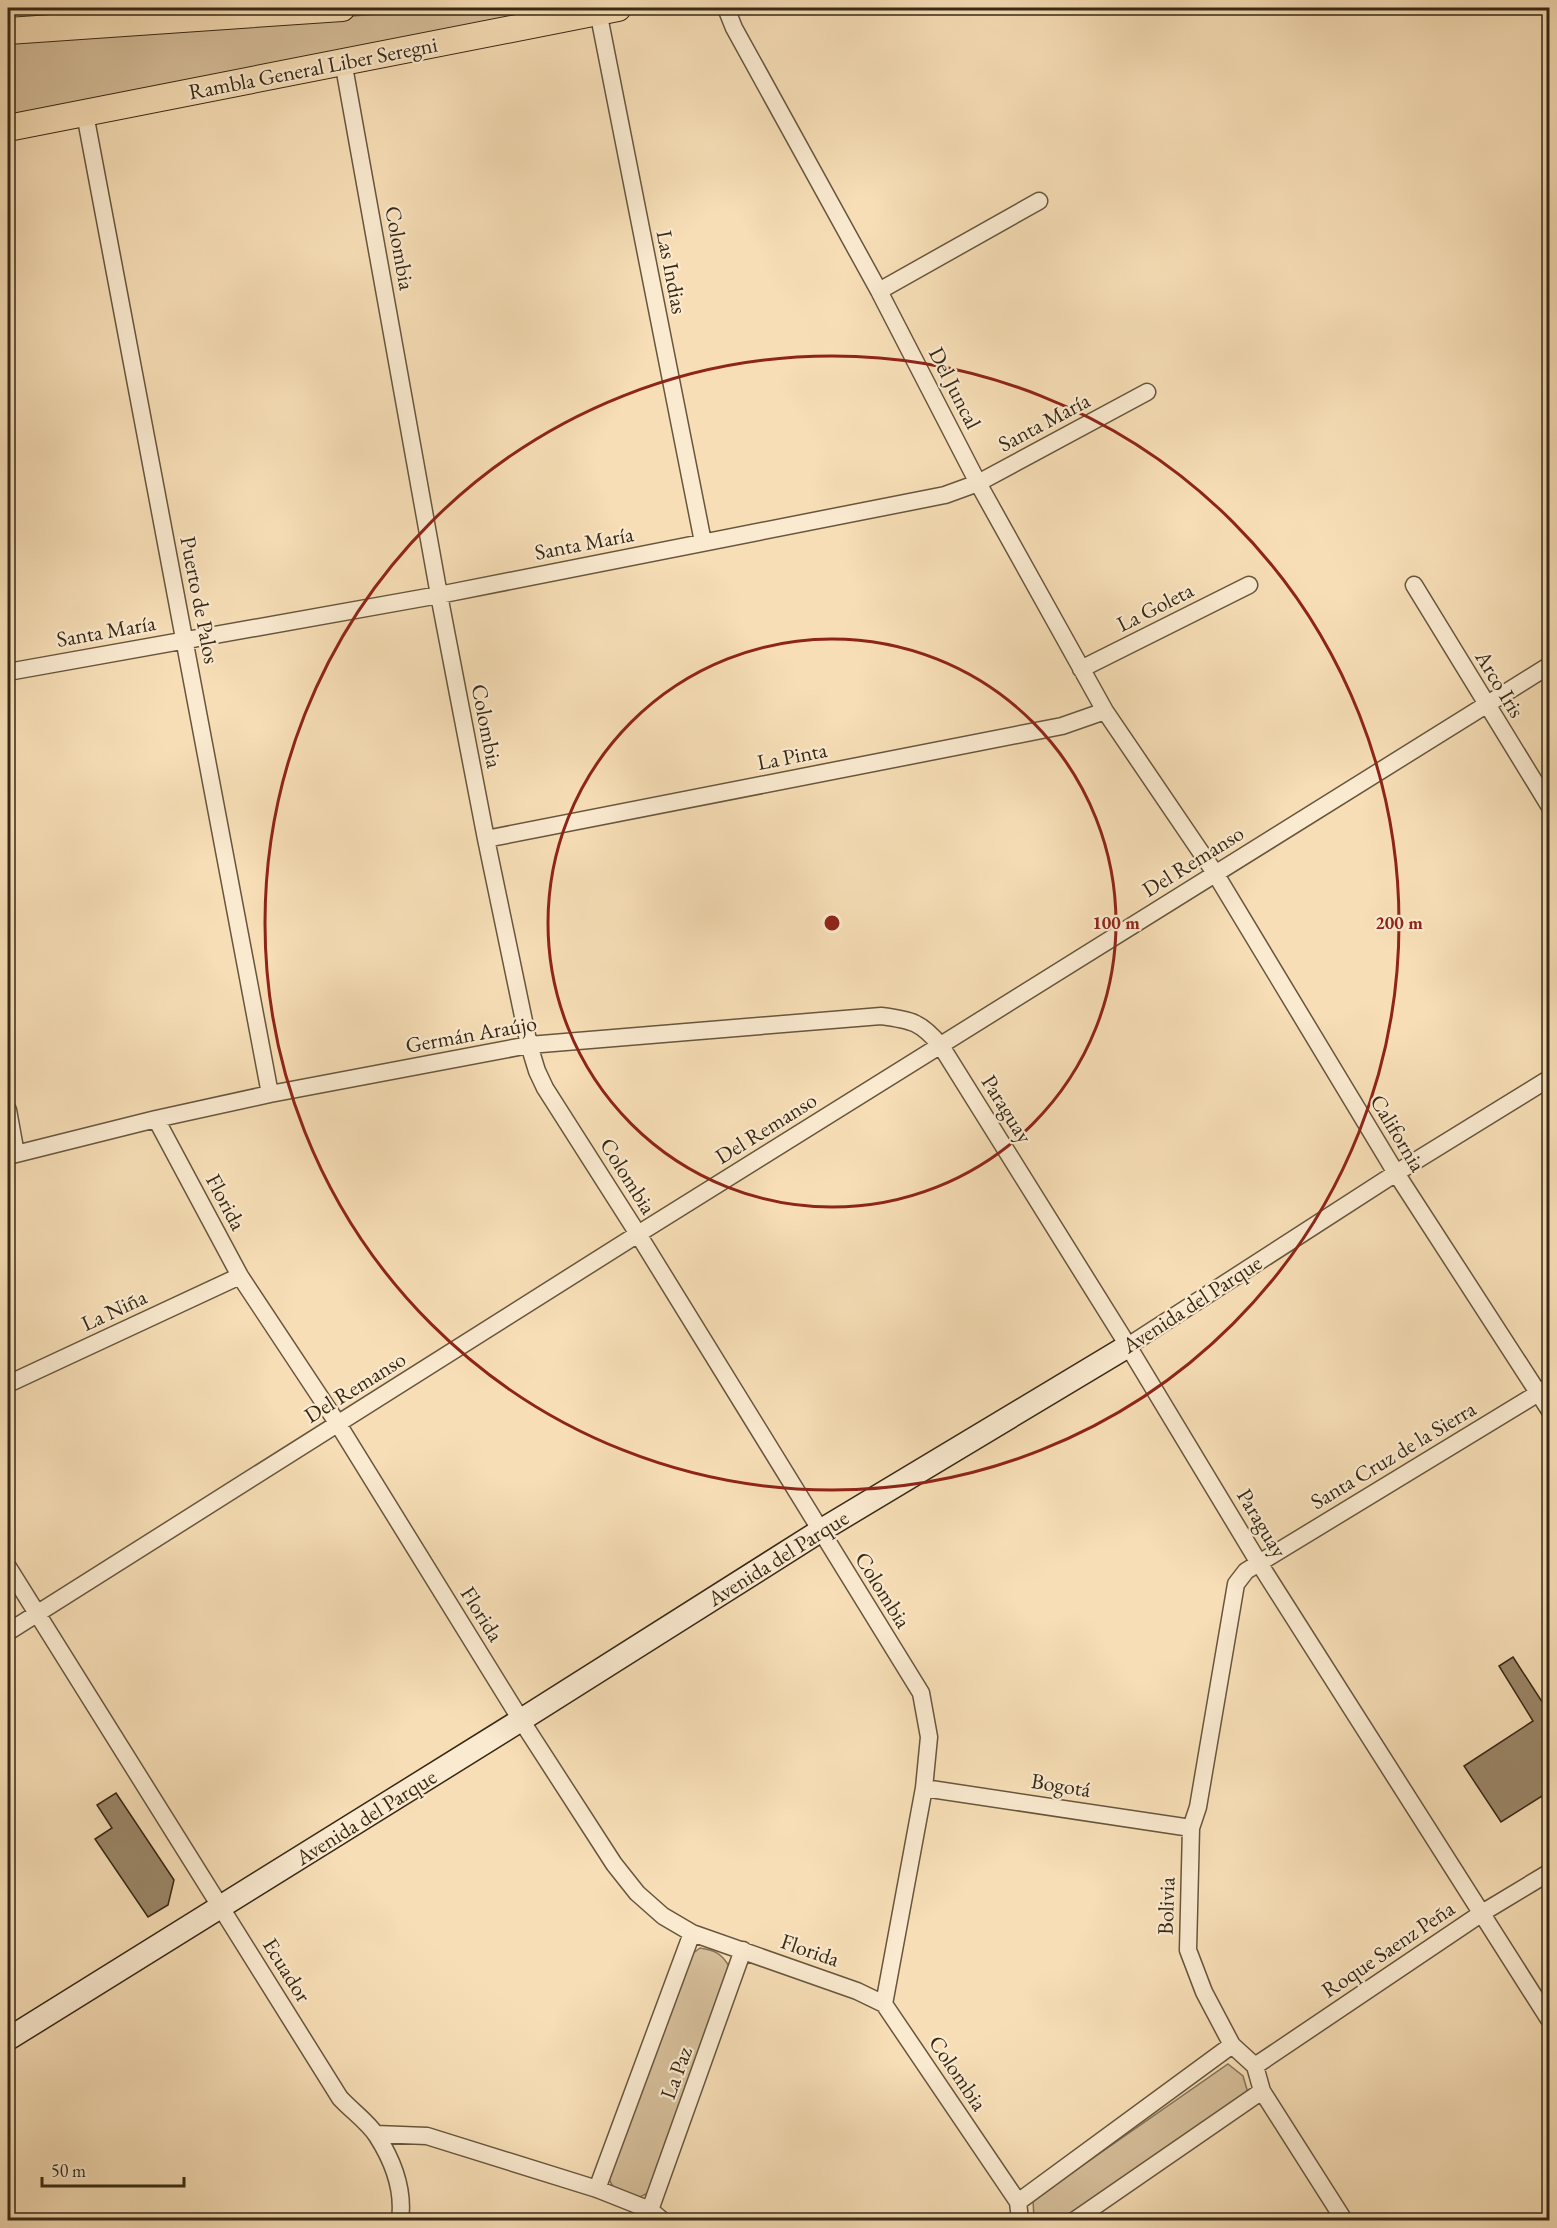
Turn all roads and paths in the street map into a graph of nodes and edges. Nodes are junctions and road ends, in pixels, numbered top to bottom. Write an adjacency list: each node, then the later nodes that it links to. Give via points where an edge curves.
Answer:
1 (342, 8): 4 (main road)
2 (726, 8): 9 (street, Del Juncal)
3 (608, 9): 5 (main road, Rambla General Liber Seregni); 12 (street, Las Indias)
4 (8, 31)
5 (343, 61): 6 (main road, Rambla General Liber Seregni); 15 (street, Colombia)
6 (85, 114): 7 (main road, Rambla General Liber Seregni); 16 (street, Puerto de Palos)
7 (8, 128)
8 (1039, 201): 9 (street)
9 (879, 291): 11 (street, Del Juncal)
10 (1147, 393): 11 (street, Santa María)
11 (978, 483): 12 (street, Santa María, via 945,495); 18 (street, Del Juncal)
12 (703, 542): 15 (street, Santa María)
13 (1249, 585): 18 (street, La Goleta)
14 (1414, 585): 20 (street, Arco Iris)
15 (439, 595): 16 (street, Santa María); 23 (street, Colombia)
16 (185, 640): 19 (street, Santa María); 28 (street, Puerto de Palos)
17 (1550, 665): 20 (street, Del Remanso)
18 (1081, 669): 21 (street, Del Juncal)
19 (8, 672)
20 (1486, 705): 22 (street, Arco Iris); 24 (street, Del Remanso)
21 (1105, 711): 23 (street, La Pinta, via 1062,726); 24 (street, Del Juncal)
22 (1550, 807)
23 (486, 838): 25 (street, Colombia)
24 (1215, 873): 26 (street, Del Remanso); 32 (street, California)
25 (529, 1045): 26 (street, Germán Araújo, via 881,1016 916,1023); 28 (street, Germán Araújo); 33 (street, Colombia, via 545,1088)
26 (941, 1046): 33 (street, Del Remanso); 35 (street, Paraguay)
27 (1550, 1078): 32 (street, Avenida del Parque)
28 (270, 1094): 30 (street, Germán Araújo)
29 (8, 1110): 31 (street)
30 (156, 1119): 31 (street, Germán Araújo); 34 (street, Florida)
31 (12, 1155)
32 (1395, 1173): 35 (street, Avenida del Parque); 37 (street, California)
33 (638, 1234): 39 (street, Del Remanso); 40 (street, Colombia)
34 (240, 1276): 36 (street, La Niña); 39 (street, Florida)
35 (1128, 1346): 40 (street, Avenida del Parque); 41 (street, Paraguay)
36 (8, 1384)
37 (1544, 1389): 38 (street, California); 41 (street, Santa Cruz de la Sierra)
38 (1550, 1411)
39 (338, 1424): 43 (street, Del Remanso); 45 (street, Florida)
40 (820, 1531): 45 (street, Avenida del Parque); 46 (street, Colombia, via 921,1693 929,1737)
41 (1259, 1563): 47 (street, Bolivia, via 1236,1584); 50 (street, Paraguay)
42 (8, 1567): 43 (street, Ecuador)
43 (37, 1613): 44 (street, Del Remanso); 49 (street, Ecuador)
44 (8, 1632)
45 (521, 1720): 49 (street, Avenida del Parque); 51 (street, Florida, via 614,1864 663,1916)
46 (924, 1788): 47 (street, Bogotá); 53 (street, Colombia)
47 (1191, 1828): 56 (street, Bolivia, via 1188,1950 1204,1992)
48 (1550, 1872): 50 (street, Roque Saenz Peña)
49 (222, 1906): 55 (street, Avenida del Parque); 59 (street, Ecuador, via 340,2098)
50 (1482, 1913): 54 (street, Paraguay); 57 (street, Roque Saenz Peña)
51 (692, 1933): 52 (street, Florida); 60 (street, La Paz)
52 (743, 1950): 53 (street, Florida); 62 (street, La Paz)
53 (885, 2004): 61 (street, Colombia)
54 (1550, 2021)
55 (8, 2039)
56 (1232, 2044): 57 (street, Bolivia); 61 (street)
57 (1255, 2067): 58 (street, Bolivia)
58 (1262, 2091): 65 (street); 66 (street, Bolivia)
59 (376, 2134): 60 (street, via 427,2136); 63 (street, Ecuador, via 398,2182)
60 (597, 2189): 62 (street)
61 (1018, 2202): 64 (street, Colombia)
62 (656, 2215)
63 (400, 2220)
64 (1020, 2220)
65 (1075, 2220)
66 (1344, 2220)

